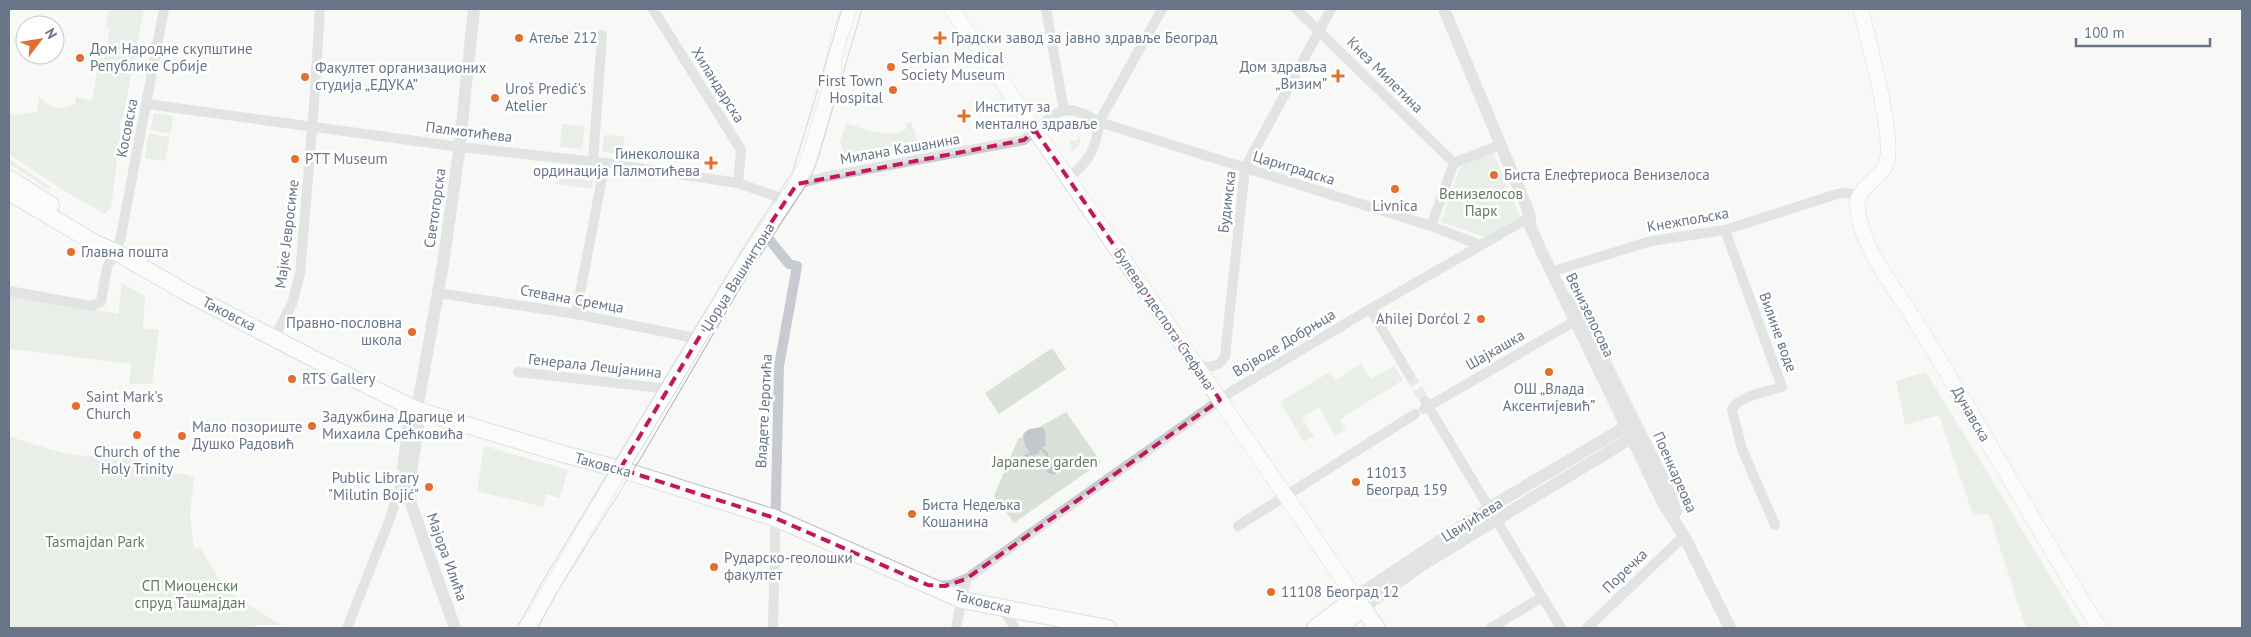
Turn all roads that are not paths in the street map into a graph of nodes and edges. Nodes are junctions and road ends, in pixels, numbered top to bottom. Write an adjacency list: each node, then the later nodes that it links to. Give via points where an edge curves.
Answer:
1 (164, 9): 17 (street, Косовска)
2 (320, 9): 20 (street, Мајке Јевросиме)
3 (474, 9): 23 (street, Светогорска)
4 (653, 9): 30 (street, Хиландарска, via 741,150)
5 (849, 9): 16 (main road, Џорџа Вашингтона, via 836,52)
6 (857, 9): 16 (main road, Џорџа Вашингтона, via 840,70)
7 (952, 9): 21 (main road, Булевар деспота Стефана)
8 (1046, 9): 18 (street)
9 (1162, 9): 19 (street)
10 (1296, 9): 14 (street, Кнез Милетина)
11 (1444, 9): 22 (street, Венизелосова)
12 (1861, 9): 33 (main road, via 1888,144 1885,165)
13 (1327, 12): 14 (street, Будимска)
14 (1320, 32): 26 (street, Кнез Милетина); 27 (street, Будимска)
15 (602, 35): 24 (street)
16 (834, 75): 31 (main road, Џорџа Вашингтона, via 809,158)
17 (147, 104): 20 (street, Палмотићева); 40 (street, Косовска)
18 (1064, 111): 19 (street, Цариградска, via 1072,110); 21 (street, Милана Кашанина)
19 (1099, 122): 27 (street, Цариградска); 29 (street, via 1089,159)
20 (313, 127): 23 (street, Палмотићева); 47 (street, Мајке Јевросиме, via 299,281 292,304)
21 (1035, 130): 29 (main road, Булевар деспота Стефана); 31 (street, Милана Кашанина, via 1024,140)
22 (1500, 145): 26 (street); 35 (street, Венизелосова)
23 (460, 147): 24 (street, Палмотићева); 43 (street, Светогорска)
24 (593, 162): 25 (street, Палмотићева)
25 (605, 163): 30 (street, Палмотићева); 45 (street)
26 (1454, 164): 36 (street)
27 (1245, 168): 36 (street, Цариградска); 49 (street, Будимска, via 1225,356 1217,365)
28 (9, 178): 40 (main road, Таковска, via 100,234)
29 (1068, 178): 49 (main road, Булевар деспота Стефана)
30 (738, 183): 34 (street, Палмотићева)
31 (797, 184): 34 (main road, Џорџа Вашингтона)
32 (9, 192): 40 (main road, Таковска)
33 (1859, 195): 37 (street, Кнежпољска, via 1837,194); 88 (main road, Дунавска, via 1859,220 1880,265)
34 (786, 200): 38 (main road, Џорџа Вашингтона)
35 (1530, 217): 39 (street, Војводе Добрњца); 41 (street, Венизелосова, via 1536,222)
36 (1431, 226): 39 (street, Цариградска)
37 (1725, 230): 41 (street, Кнежпољска, via 1651,241); 65 (street, Вилине воде, via 1782,387 1742,400 1732,410 1742,449)
38 (764, 233): 48 (main road, Џорџа Вашингтона); 63 (street, Владете Јеротића, via 789,264 797,266 779,366)
39 (1480, 245): 44 (street, Војводе Добрњца)
40 (116, 252): 42 (street, Косовска, via 107,267 101,302 95,306); 47 (main road, Таковска)
41 (1555, 270): 46 (street, Венизелосова)
42 (9, 291)
43 (438, 293): 45 (street, Стевана Сремца); 55 (street, Светогорска)
44 (1370, 309): 51 (street); 53 (street, Војводе Добрњца)
45 (576, 314): 48 (street, Стевана Сремца)
46 (1579, 319): 54 (street, Шајкашка); 56 (street, Венизелосова)
47 (274, 338): 55 (main road, Таковска)
48 (700, 339): 52 (main road, Џорџа Вашингтона)
49 (1196, 365): 53 (main road, Булевар деспота Стефана)
50 (518, 372): 52 (street, Генерала Лешјанина)
51 (1410, 376)
52 (669, 389): 57 (main road, Џорџа Вашингтона)
53 (1220, 400): 59 (main road, Булевар деспота Стефана); 68 (street, Војводе Добрњца)
54 (1423, 408): 59 (street, Шајкашка); 61 (street)
55 (417, 410): 57 (main road, Таковска); 58 (street, via 409,424); 60 (street)
56 (1633, 430): 61 (street, Цвијићева); 64 (street, Цвијићева); 67 (street, Поенкареова, via 1668,489)
57 (620, 469): 63 (main road, Таковска); 74 (main road, Џорџа Вашингтона)
58 (403, 477): 60 (street, Мајора Илића); 62 (street)
59 (1285, 495): 66 (street, Шајкашка); 72 (main road, Булевар деспота Стефана)
60 (410, 501): 62 (street); 76 (street, Мајора Илића)
61 (1489, 509): 64 (street); 72 (street, Цвијићева)
62 (391, 516): 75 (street)
63 (775, 518): 69 (main road, Таковска); 77 (street)
64 (1496, 520): 70 (street); 72 (street, Цвијићева)
65 (1775, 525)
66 (1238, 526)
67 (1684, 536): 86 (street, Поречка); 87 (street, Поенкареова)
68 (966, 580): 69 (street, Војводе Добрњца, via 945,586); 71 (street)
69 (928, 585): 71 (main road, Таковска)
70 (1542, 597): 84 (street); 85 (street)
71 (962, 600): 73 (main road, Таковска); 78 (street)
72 (1359, 603): 81 (main road, Цвијићева); 82 (main road, Цвијићева); 83 (main road, Булевар деспота Стефана)
73 (1003, 609): 79 (street); 80 (main road, Таковска)
74 (530, 624)
75 (347, 628)
76 (455, 628)
77 (773, 628)
78 (956, 628)
79 (1014, 628)
80 (1108, 628)
81 (1315, 628)
82 (1338, 628)
83 (1377, 628)
84 (1491, 628)
85 (1561, 628)
86 (1587, 628)
87 (1730, 628)
88 (2099, 628)

